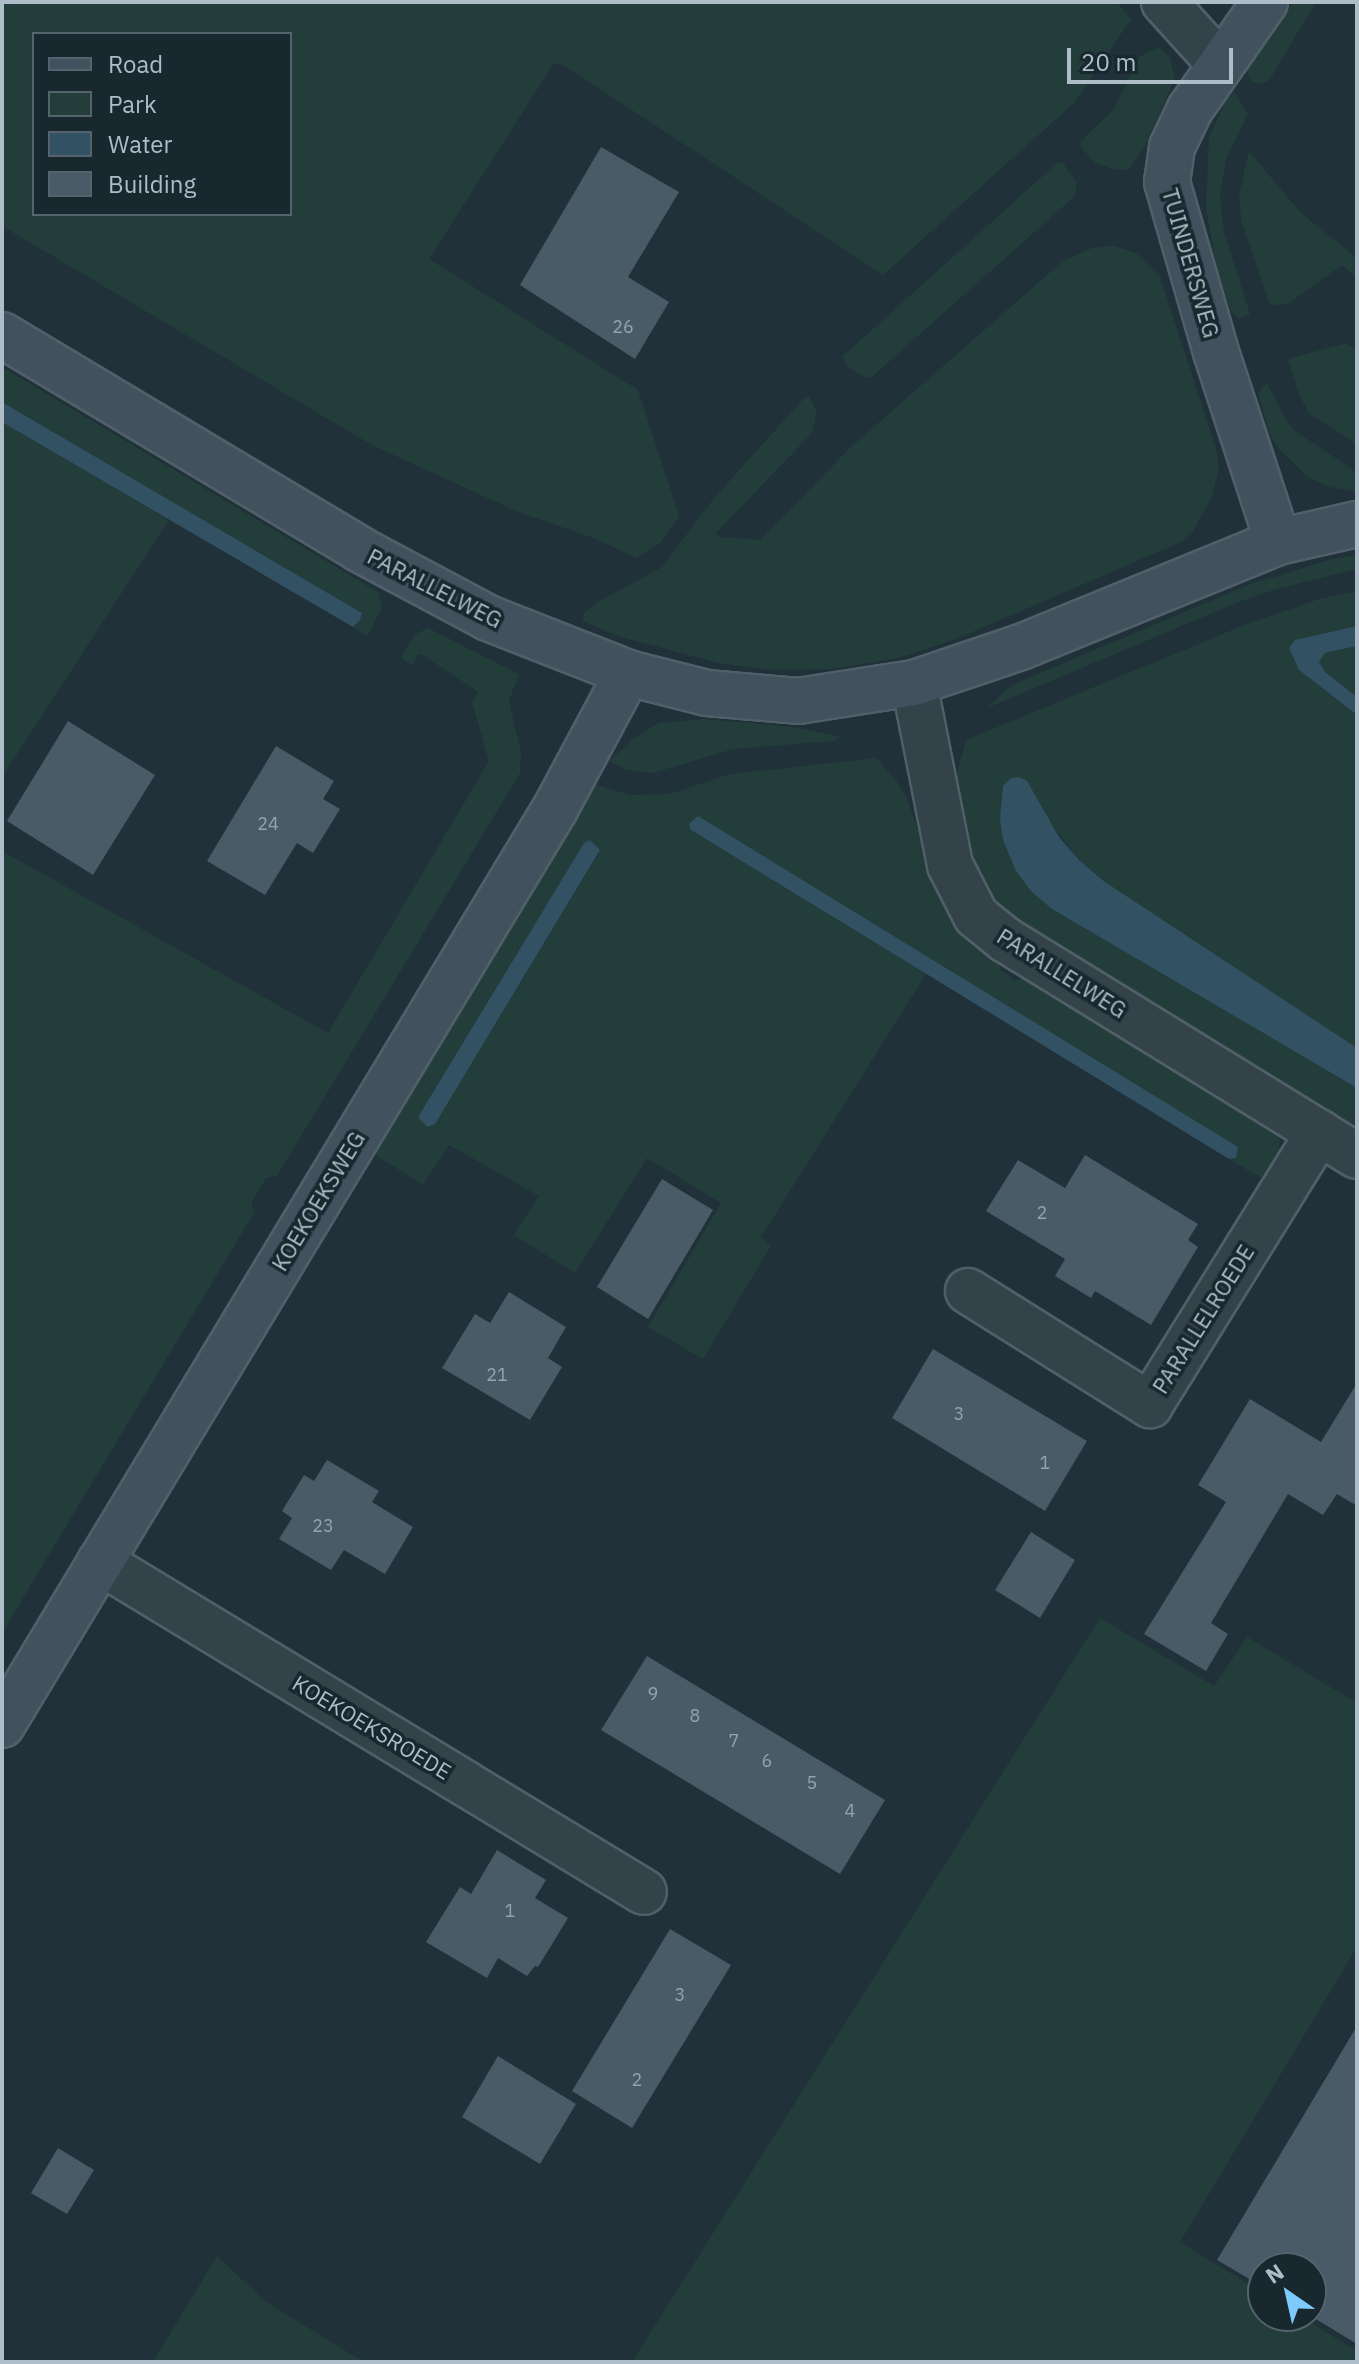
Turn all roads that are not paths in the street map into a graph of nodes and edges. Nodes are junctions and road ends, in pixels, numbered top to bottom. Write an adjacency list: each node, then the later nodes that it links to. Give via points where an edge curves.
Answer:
1 (1164, 2): 3 (street)
2 (1265, 2): 3 (street, TUINDERSWEG)
3 (1220, 64): 6 (street, TUINDERSWEG, via 1180,129 1167,182)
4 (2, 335): 7 (street, PARALLELWEG, via 385,563 488,618)
5 (1357, 524): 6 (street, PARALLELWEG)
6 (1278, 542): 8 (street, PARALLELWEG, via 1034,642)
7 (628, 673): 8 (street, PARALLELWEG, via 707,693 798,701); 12 (street, KOEKOEKSWEG, via 555,809)
8 (914, 683): 9 (street, PARALLELWEG, via 950,865 976,916 1006,940)
9 (1319, 1132): 10 (street, PARALLELWEG); 11 (street, PARALLELROEDE, via 1150,1405)
10 (1357, 1156)
11 (968, 1291)
12 (100, 1562): 13 (street, KOEKOEKSWEG); 14 (street, KOEKOEKSROEDE)
13 (2, 1725)
14 (644, 1892)

